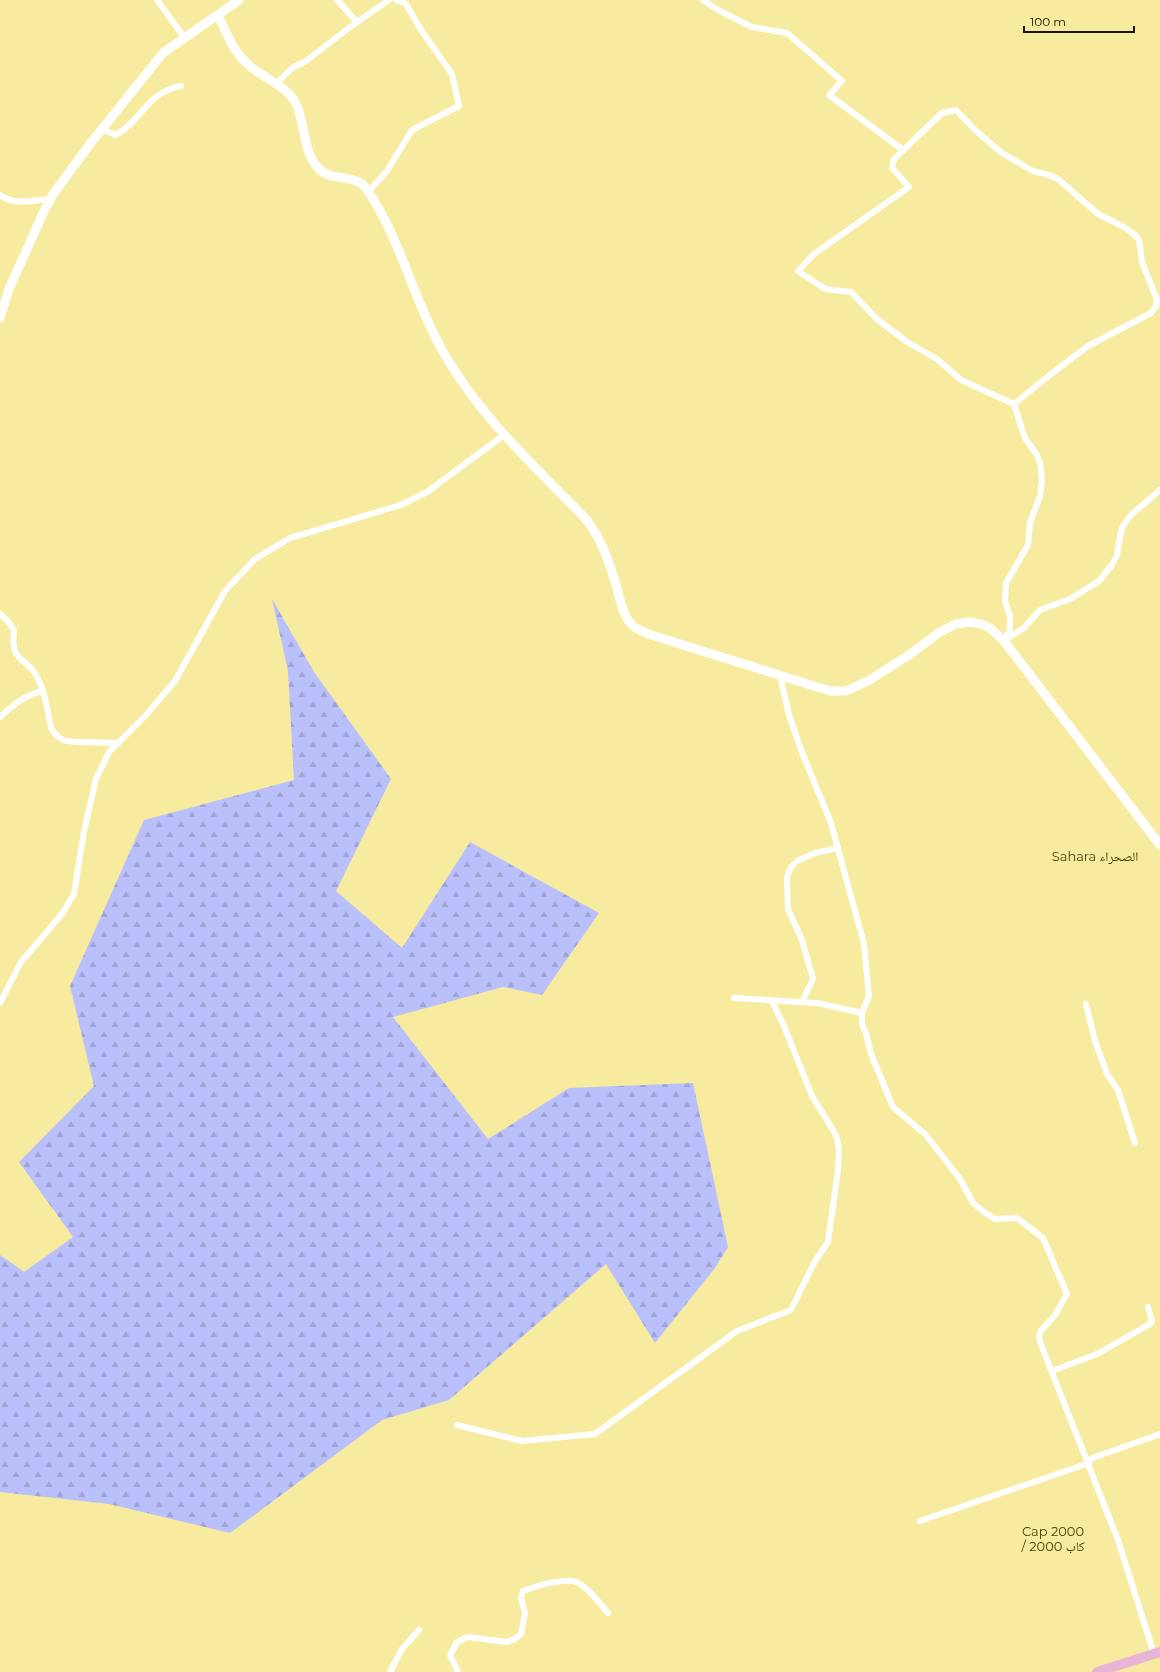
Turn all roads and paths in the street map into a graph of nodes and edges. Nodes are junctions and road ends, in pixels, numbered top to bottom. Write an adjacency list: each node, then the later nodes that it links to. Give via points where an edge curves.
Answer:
1 (156, 0): 9 (street)
2 (239, 0): 7 (main road)
3 (337, 0): 8 (street)
4 (389, 0): 8 (street)
5 (396, 0): 14 (street, via 406,4 452,74 459,106 412,130 387,170)
6 (703, 0): 13 (street, via 752,26 787,34 842,81 829,95)
7 (218, 15): 9 (main road); 10 (main road, via 232,47 250,66)
8 (357, 22): 10 (street, via 306,61 292,68)
9 (184, 37): 12 (main road, via 153,63)
10 (276, 84): 14 (main road, via 296,103 310,155 318,168 335,177 352,179 364,186)
11 (181, 86): 12 (street, via 169,88 155,96 125,130 116,135)
12 (101, 129): 16 (main road)
13 (903, 150): 17 (street, via 942,113 956,110 974,130 1002,153 1033,171 1049,174 1058,179 1098,214 1134,234 1139,240 1142,262); 19 (street, via 894,159 892,168 909,187 814,254 798,271 825,289 851,292 877,319 907,342 937,359 961,380)
14 (368, 192): 20 (main road, via 387,222 425,317 441,348 461,381)
15 (0, 195): 16 (street, via 12,201)
16 (51, 199): 18 (main road, via 9,289)
17 (1158, 307): 19 (street, via 1145,317 1088,346)
18 (0, 318)
19 (1014, 404): 23 (street, via 1025,438 1040,463 1042,480 1040,496 1030,522 1028,545 1006,583 1010,630)
20 (504, 435): 24 (main road, via 590,524 607,555 623,610 632,625 648,634); 27 (street, via 427,492 401,505 290,538 255,559 224,591 174,681 146,715)
21 (1160, 490): 23 (street, via 1124,524 1117,555 1099,581 1070,599 1040,610 1024,628)
22 (0, 614): 25 (street, via 14,630 15,654 31,666)
23 (1004, 641): 24 (main road, via 990,628 981,624 956,624 868,681 846,691 830,691); 28 (main road)
24 (780, 675): 29 (street, via 789,715 831,823)
25 (43, 691): 26 (street, via 33,693); 27 (street, via 51,727 56,735 65,741)
26 (0, 718)
27 (118, 743): 33 (street, via 109,752 96,778 74,894 62,914 21,962)
28 (1160, 845)
29 (838, 848): 32 (street, via 815,853 797,861 787,877 788,909 802,940 813,979); 35 (street, via 864,944 869,996)
30 (734, 998): 31 (street)
31 (772, 1001): 32 (street); 39 (street, via 812,1096 836,1135 840,1149 828,1242 815,1261 791,1310 736,1331 595,1434 522,1441)
32 (802, 1002): 35 (street)
33 (0, 1003)
34 (1086, 1004): 36 (street, via 1094,1041 1106,1074 1118,1090)
35 (862, 1013): 38 (street, via 862,1024 871,1054 893,1107 926,1135 960,1179 973,1203 995,1219 1017,1218 1043,1238 1067,1294 1039,1336)
36 (1135, 1143)
37 (1148, 1307): 38 (street, via 1152,1318 1150,1324 1097,1354)
38 (1052, 1371): 41 (street)
39 (457, 1425)
40 (1160, 1434): 41 (street)
41 (1088, 1461): 42 (street); 45 (street)
42 (920, 1521)
43 (608, 1613): 47 (street, via 589,1591 574,1581 541,1584 524,1591 521,1598 525,1613 521,1634 515,1639 507,1642 468,1637 457,1642 450,1655)
44 (419, 1630): 46 (street, via 402,1650)
45 (1157, 1653): 48 (main road)
46 (390, 1672)
47 (458, 1672)
48 (1097, 1672)

